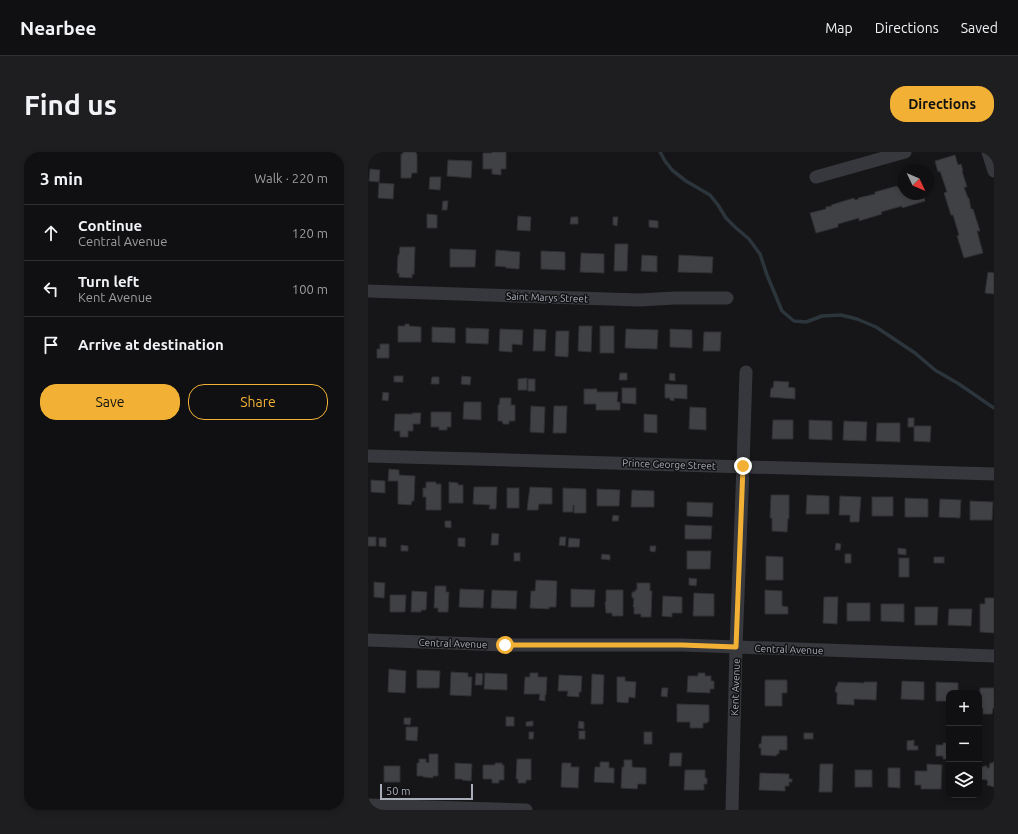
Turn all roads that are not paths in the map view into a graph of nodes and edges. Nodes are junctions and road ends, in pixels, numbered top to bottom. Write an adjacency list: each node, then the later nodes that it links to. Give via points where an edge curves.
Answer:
1 (905, 152): 4 (street)
2 (988, 152): 3 (street)
3 (994, 171)
4 (816, 177)
5 (368, 291): 6 (street, Saint Marys Street, via 639,300)
6 (726, 298)
7 (746, 372): 9 (street, Kent Avenue)
8 (368, 456): 9 (street, Prince George Street)
9 (743, 466): 10 (street, Prince George Street); 12 (street, Kent Avenue)
10 (994, 474)
11 (368, 640): 12 (street, Central Avenue, via 505,645 675,644)
12 (736, 647): 13 (street, Central Avenue); 16 (street, Kent Avenue)
13 (994, 656)
14 (368, 805): 15 (street)
15 (526, 810)
16 (732, 810)

